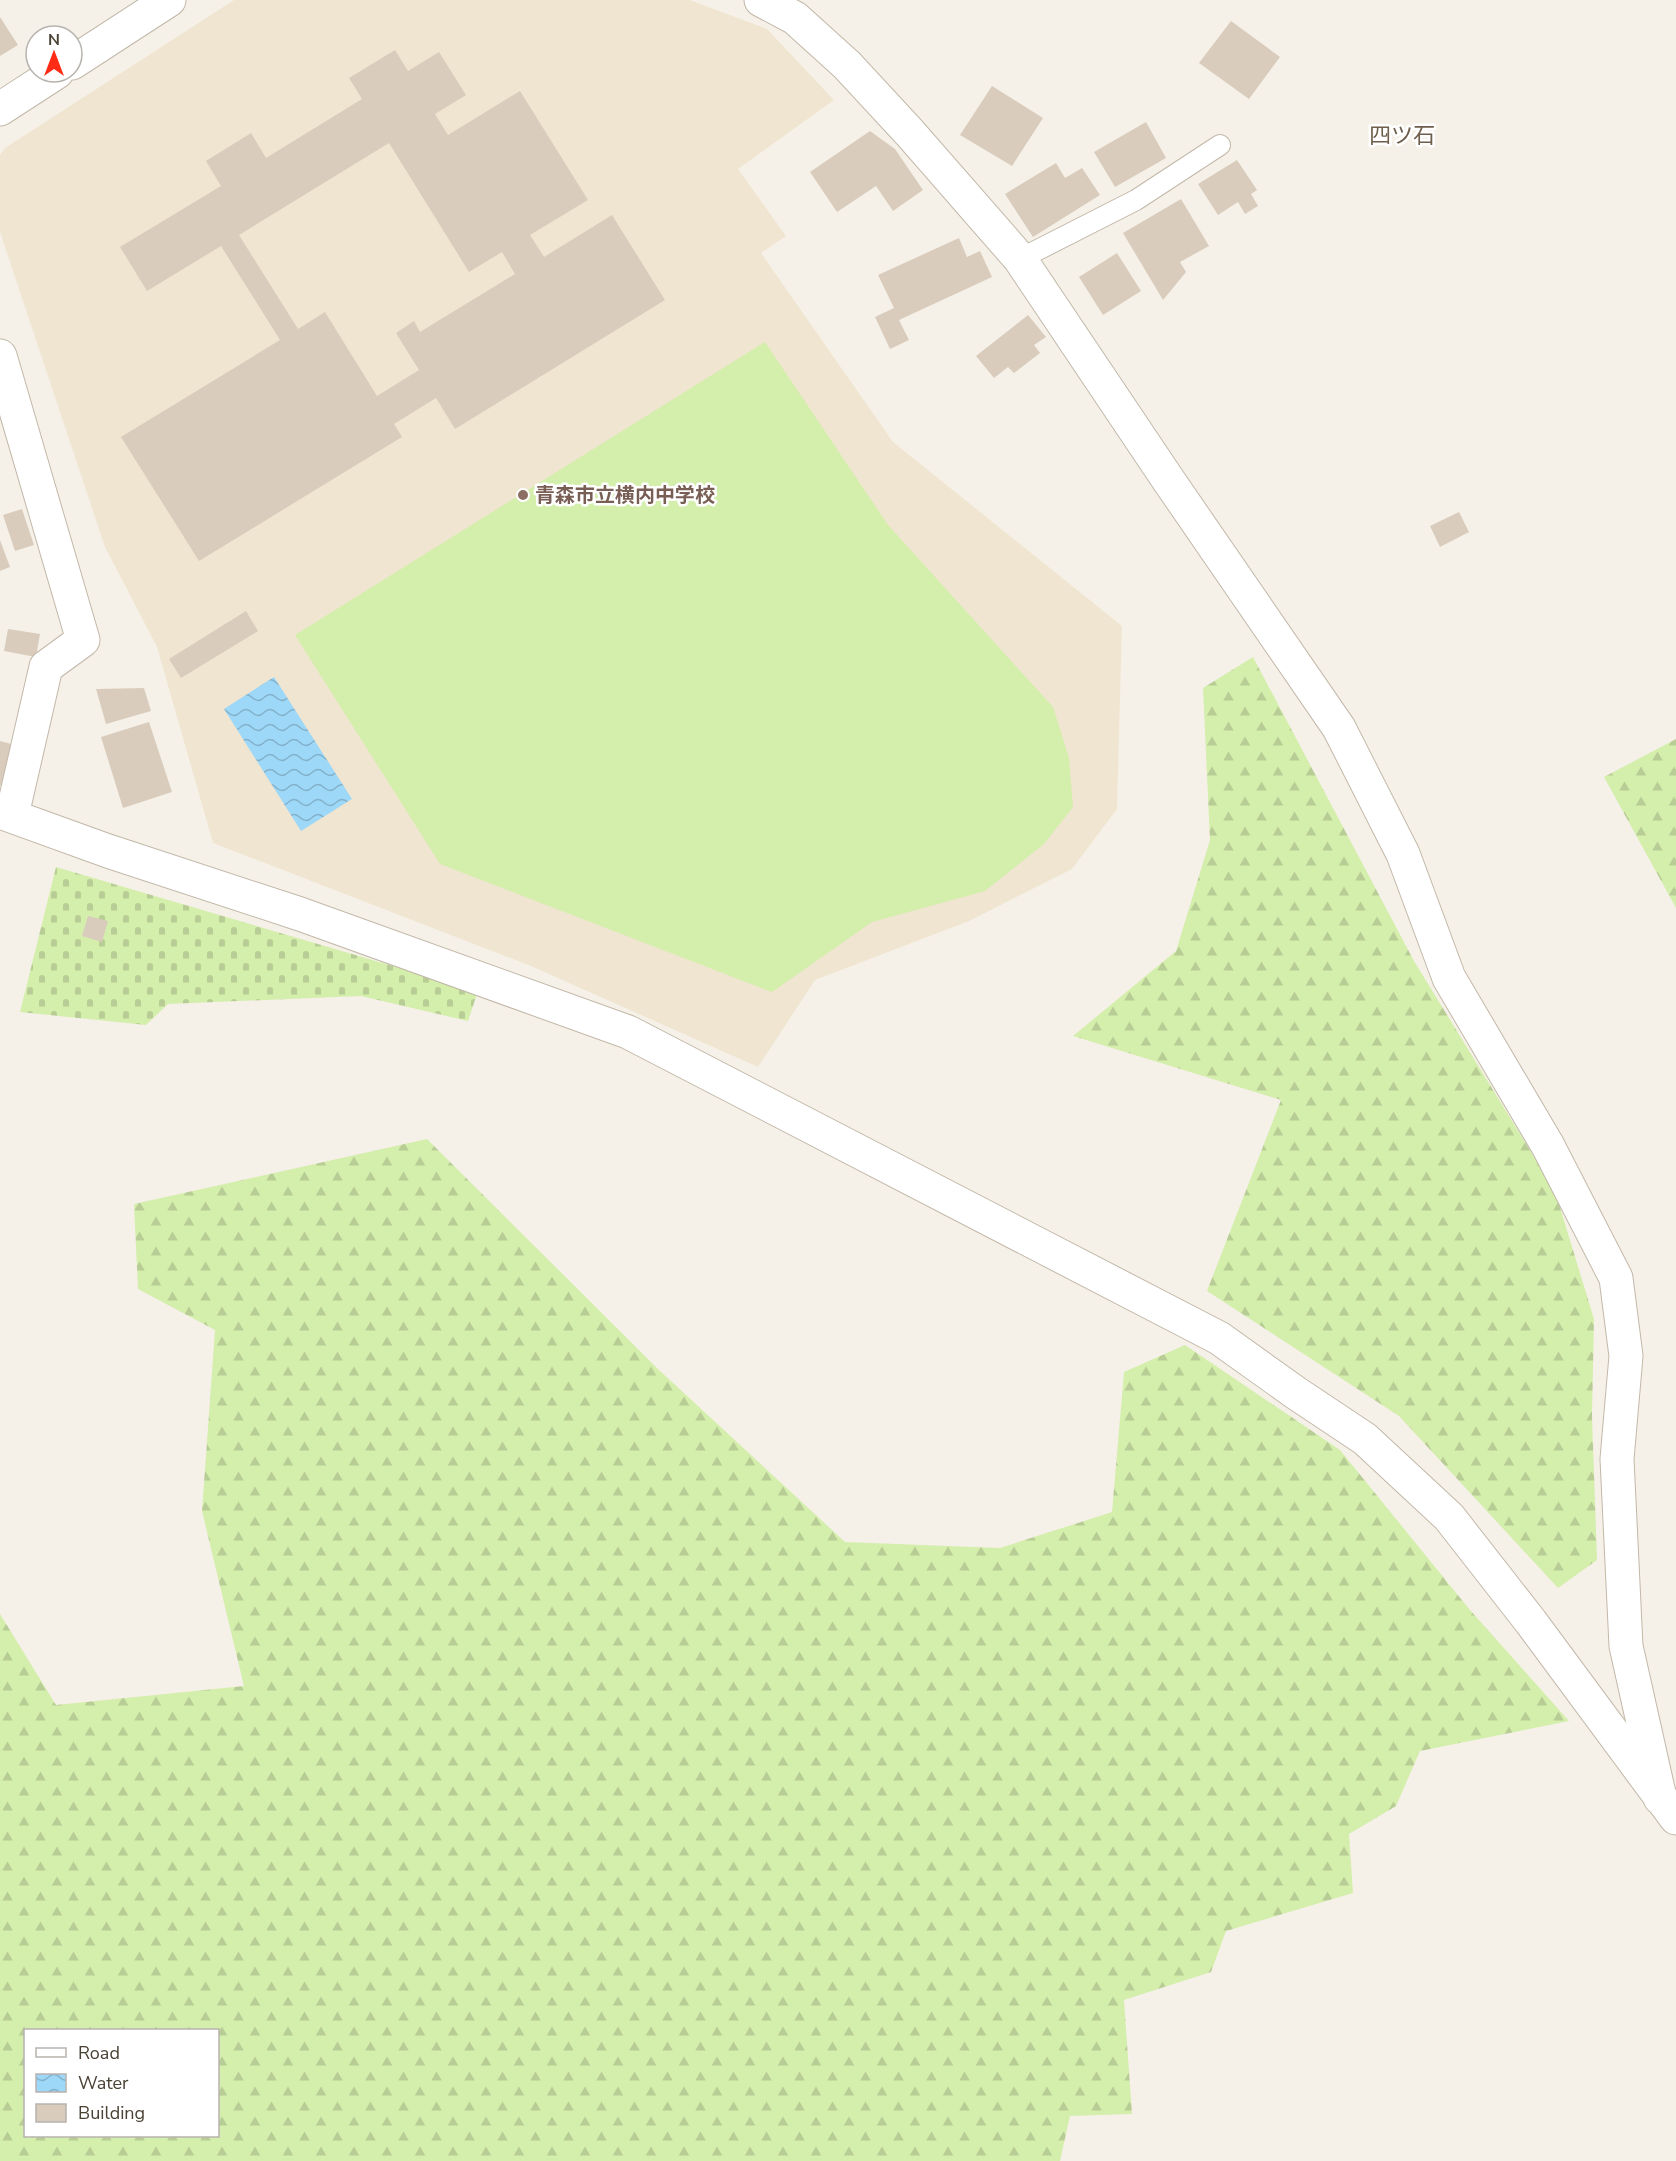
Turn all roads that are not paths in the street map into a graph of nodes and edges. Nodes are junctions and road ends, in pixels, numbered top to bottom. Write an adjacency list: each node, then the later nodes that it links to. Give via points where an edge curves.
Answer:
1 (169, 0): 3 (street)
2 (761, 0): 7 (street, via 795,18 847,65)
3 (84, 55)
4 (39, 84): 5 (street)
5 (0, 109)
6 (1221, 145): 7 (lane, via 1136,200)
7 (1020, 259): 10 (street, via 1339,728 1403,854 1449,978 1548,1146 1616,1278 1626,1356 1617,1459 1626,1646)
8 (0, 356): 9 (street, via 83,640 46,667)
9 (6, 813): 10 (street, via 628,1032 1219,1338 1365,1439 1449,1517)
10 (1668, 1808)

